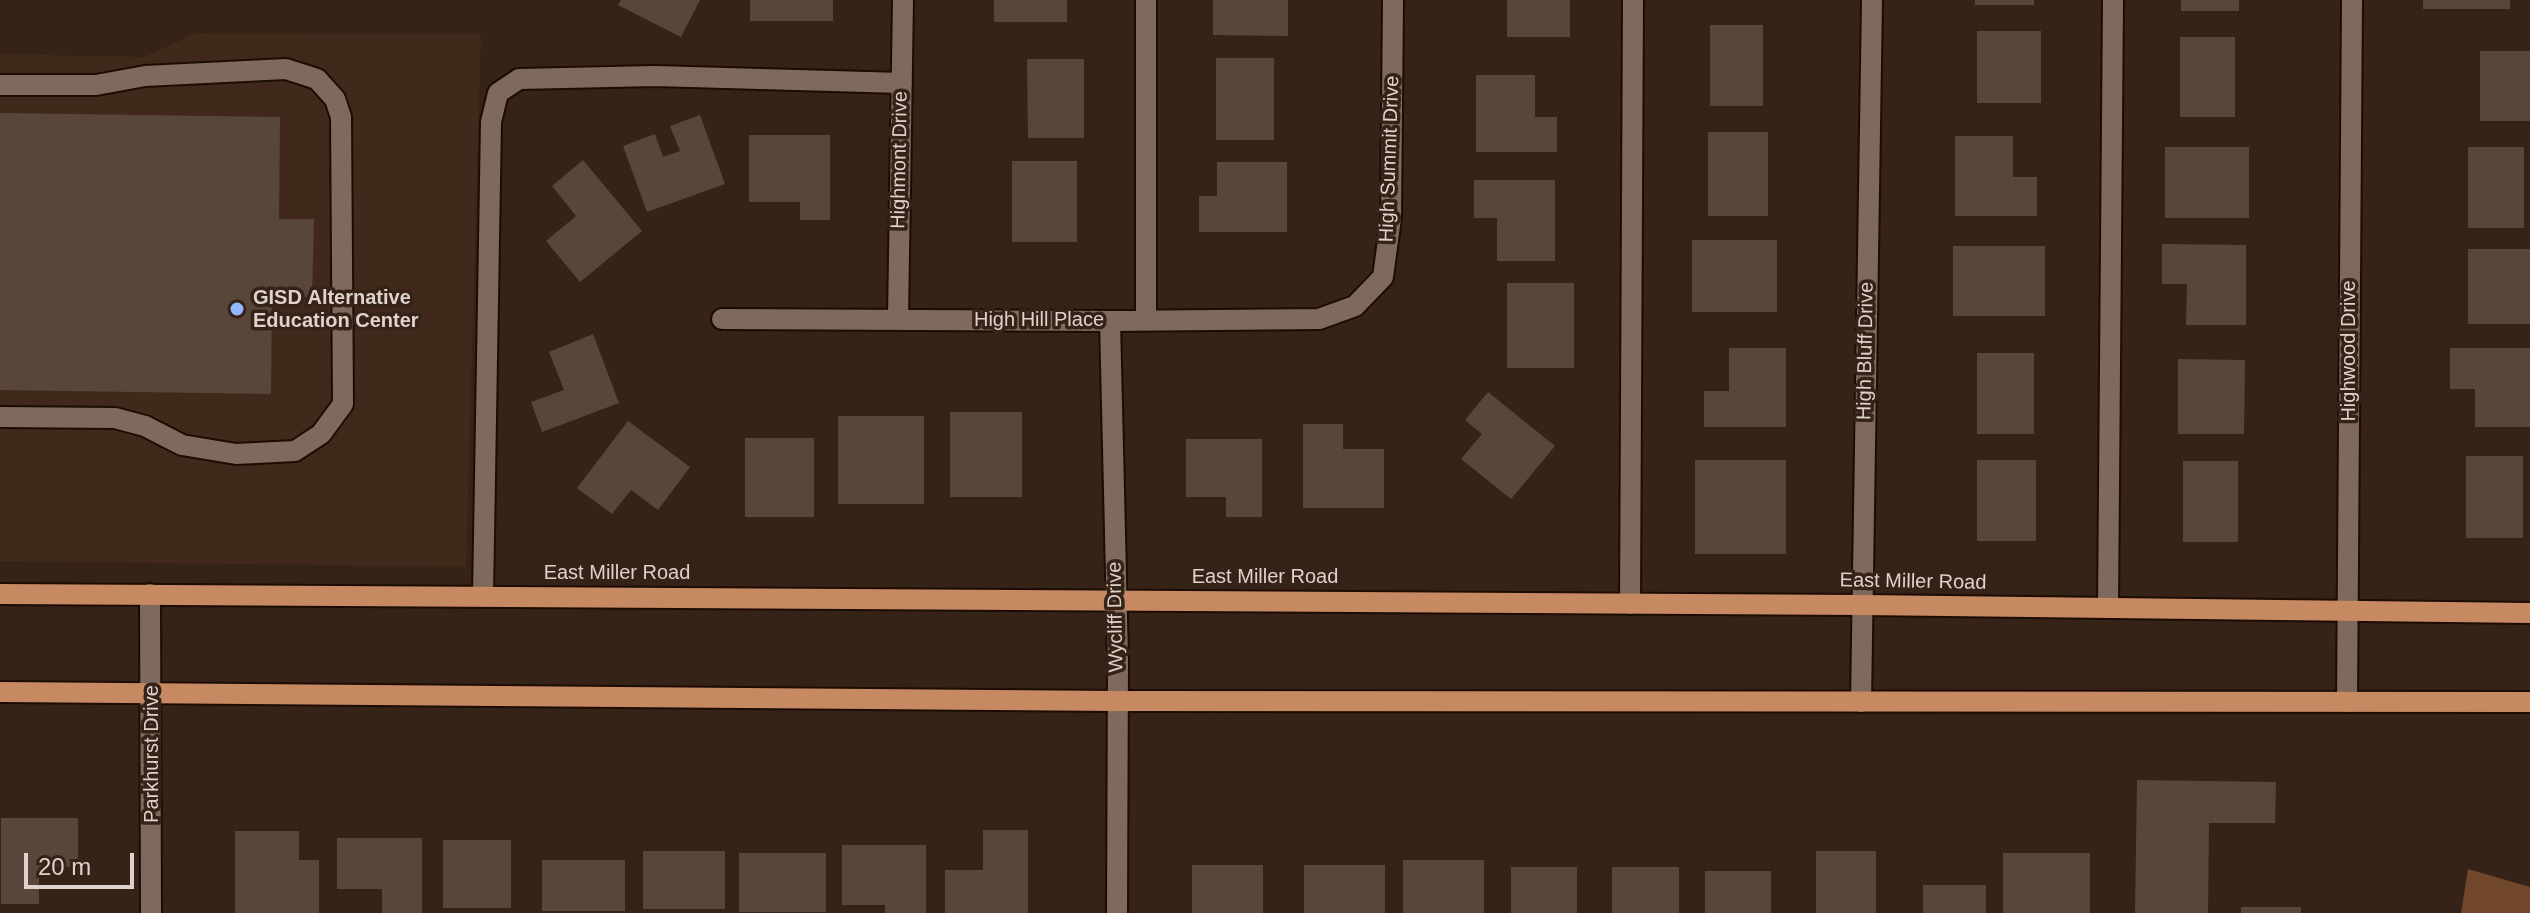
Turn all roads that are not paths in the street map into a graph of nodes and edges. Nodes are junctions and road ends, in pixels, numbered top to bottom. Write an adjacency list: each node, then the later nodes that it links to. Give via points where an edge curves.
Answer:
1 (903, 0): 8 (street, Highmont Drive)
2 (1146, 0): 13 (street)
3 (1393, 0): 10 (street, High Summit Drive, via 1391,218 1383,277)
4 (1633, 0): 20 (street)
5 (1872, 0): 21 (street, High Bluff Drive)
6 (2113, 0): 22 (street)
7 (2352, 0): 23 (street, Highwood Drive)
8 (902, 83): 12 (street, Highmont Drive); 18 (street, via 655,76 519,79 498,93 491,122)
9 (0, 85): 15 (street, via 96,85 145,76 286,69 317,79 335,99 341,117 343,404 321,434 295,451 236,454 182,445 115,418)
10 (1355, 306): 13 (street, High Hill Place, via 1319,319)
11 (722, 319): 12 (street, High Hill Place)
12 (898, 319): 14 (street, High Hill Place)
13 (1146, 320): 14 (street, High Hill Place)
14 (1110, 321): 19 (street, Wycliff Drive)
15 (0, 417)
16 (0, 594): 17 (main road, East Miller Road)
17 (150, 594): 18 (main road, East Miller Road); 26 (street, Parkhurst Drive)
18 (483, 596): 19 (main road, East Miller Road)
19 (1115, 600): 20 (main road, East Miller Road); 27 (street, Wycliff Drive)
20 (1630, 604): 21 (main road, East Miller Road)
21 (1862, 605): 22 (main road, East Miller Road); 28 (street, High Bluff Drive)
22 (2108, 608): 23 (main road, East Miller Road)
23 (2348, 610): 24 (main road, East Miller Road); 29 (street, Highwood Drive)
24 (2530, 613)
25 (0, 692): 26 (main road)
26 (152, 693): 27 (main road); 31 (street, Parkhurst Drive)
27 (1117, 701): 28 (main road); 32 (street, Wycliff Drive)
28 (1861, 702): 29 (main road)
29 (2347, 702): 30 (main road)
30 (2530, 702)
31 (151, 913)
32 (1117, 913)

